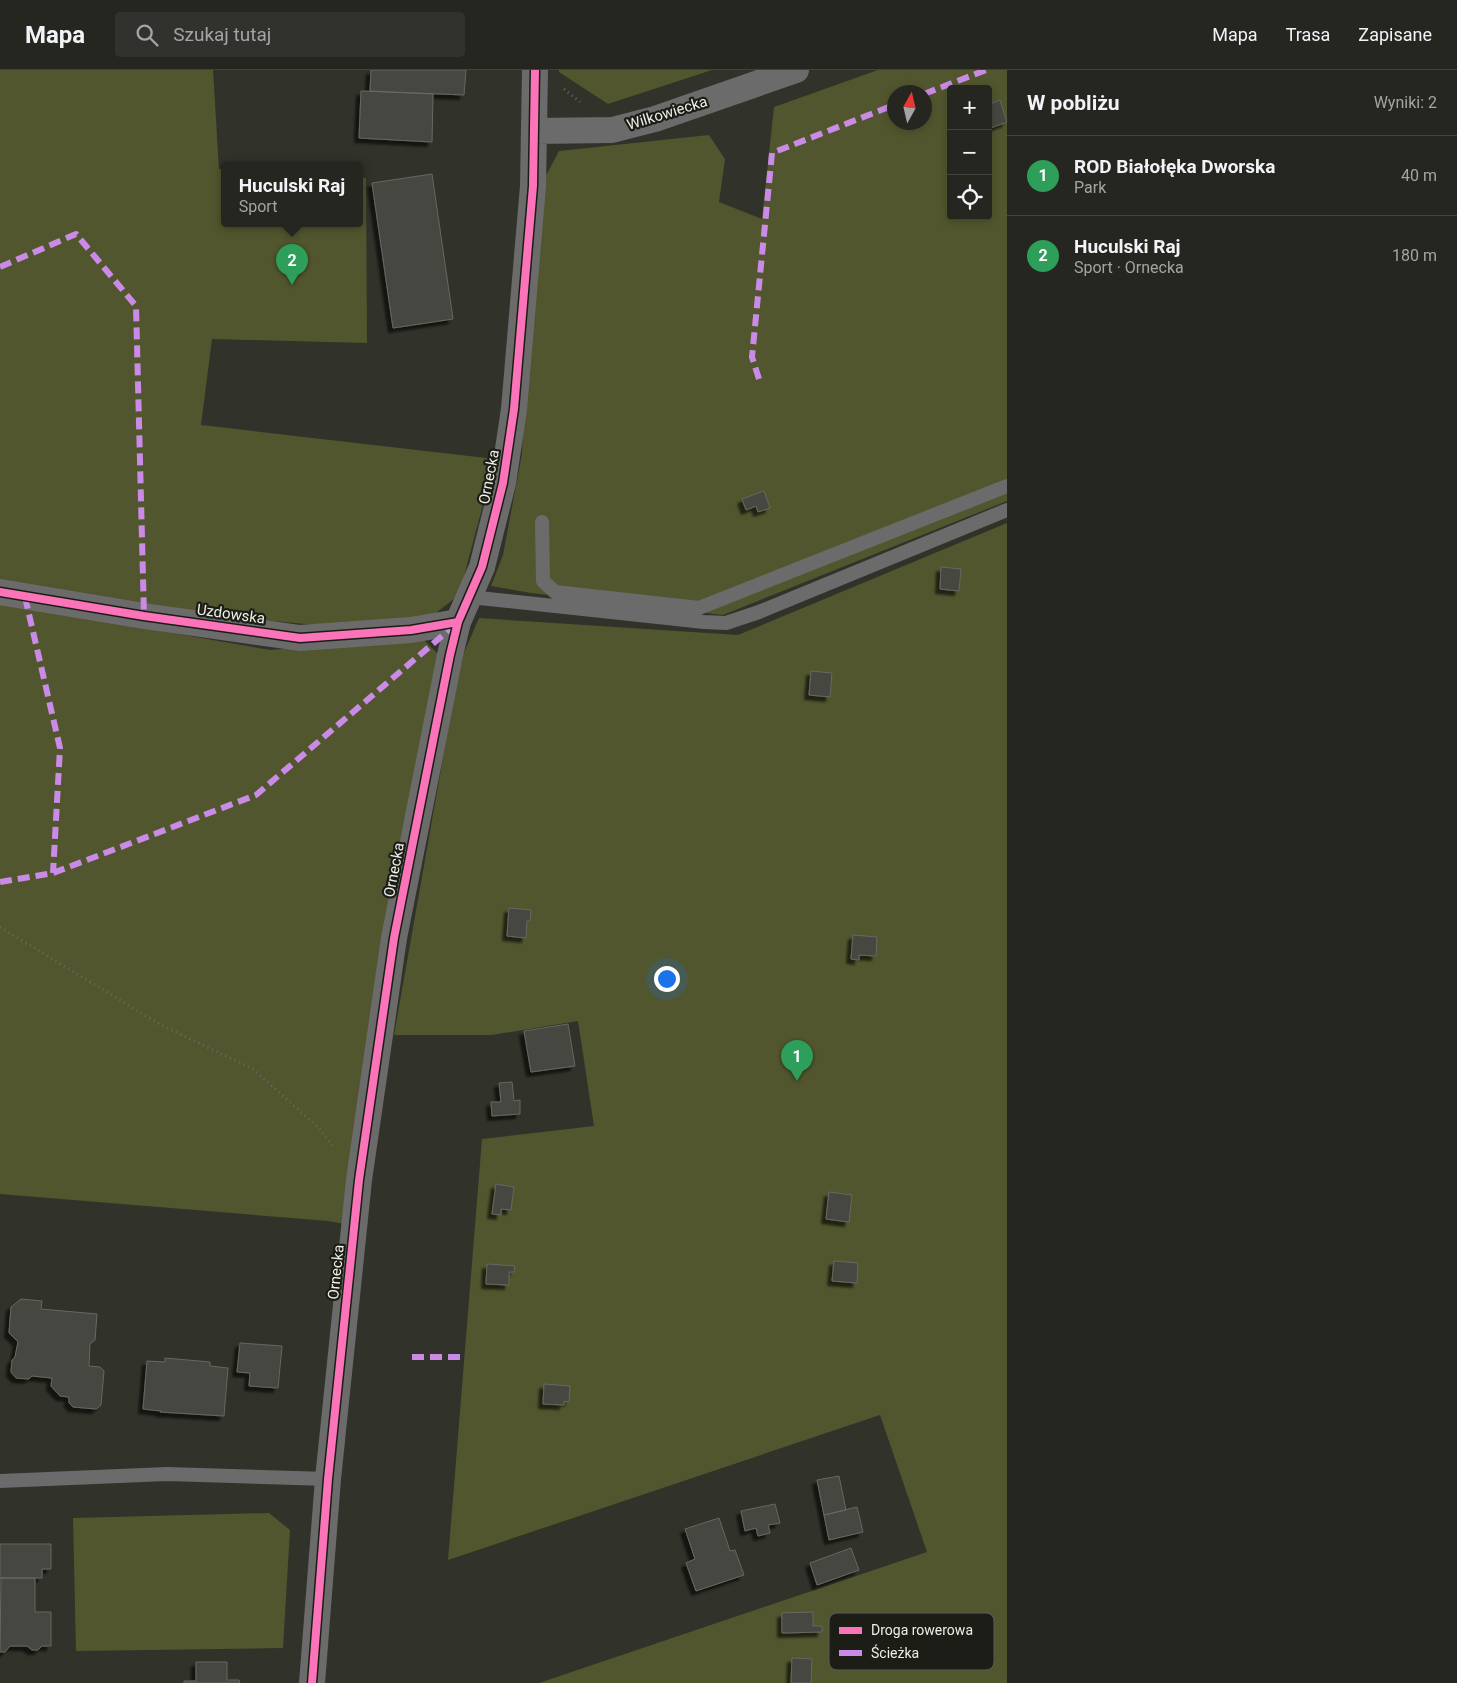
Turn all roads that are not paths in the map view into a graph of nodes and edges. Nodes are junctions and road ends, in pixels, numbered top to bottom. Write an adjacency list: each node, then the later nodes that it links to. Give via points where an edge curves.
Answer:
1 (796, 70): 3 (street, Wilkowiecka, via 655,119 612,130)
2 (534, 75): 3 (street, Ornecka)
3 (534, 131): 8 (street, Ornecka, via 533,186 514,409 491,536)
4 (1007, 486): 6 (lane, via 699,608 555,592 543,581)
5 (1007, 510): 8 (lane, via 726,623 681,621)
6 (542, 522)
7 (0, 592): 9 (street, Uzdowska, via 300,638 411,630)
8 (470, 597): 9 (street, Ornecka)
9 (458, 622): 10 (street, Ornecka, via 394,938 359,1180)
10 (328, 1479): 11 (lane, via 167,1474); 12 (street, Ornecka)
11 (0, 1481)
12 (312, 1683)

